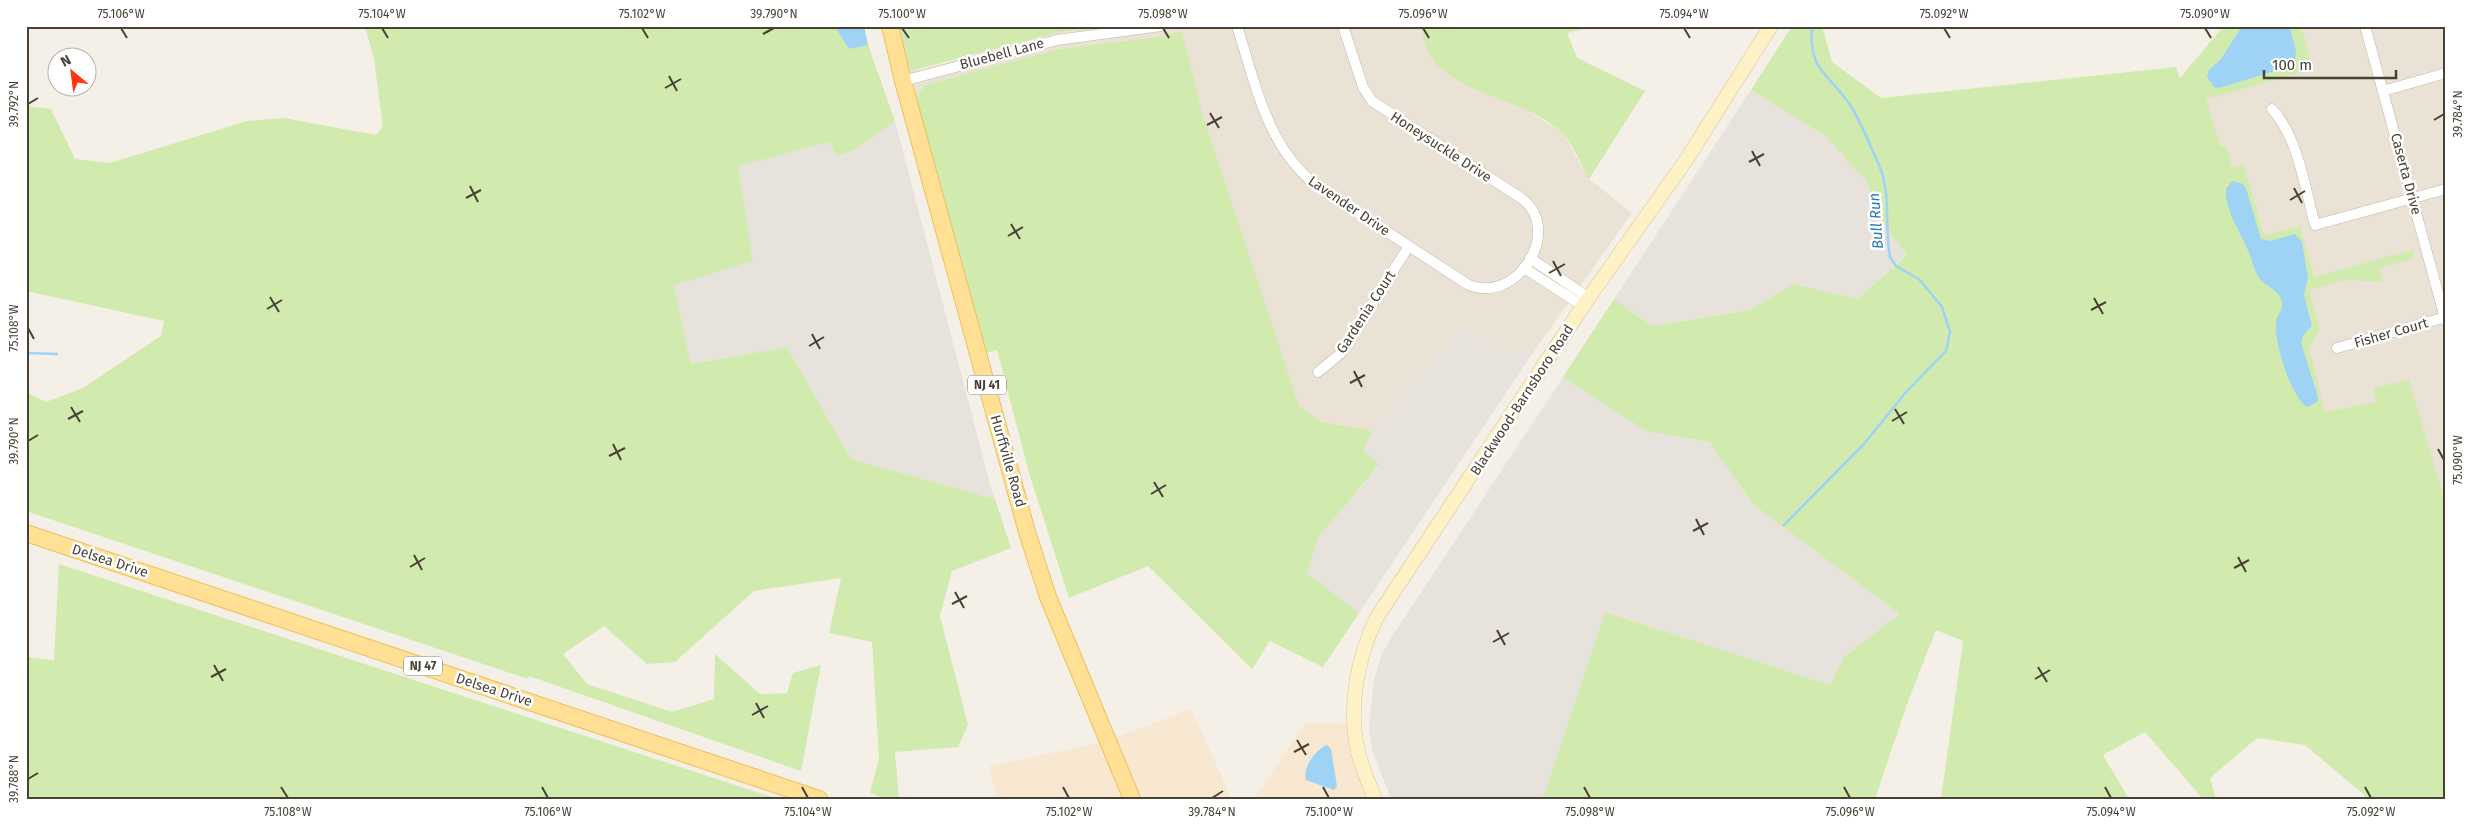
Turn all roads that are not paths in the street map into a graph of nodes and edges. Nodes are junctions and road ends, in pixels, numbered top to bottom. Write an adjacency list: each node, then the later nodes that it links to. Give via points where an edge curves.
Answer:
1 (890, 26): 8 (main road, Hurffville Road / NJ 41)
2 (1161, 26): 8 (street, Bluebell Lane, via 1057,40)
3 (1237, 26): 13 (street, Lavender Drive, via 1270,126 1288,158 1317,186)
4 (1343, 26): 14 (street, Honeysuckle Drive, via 1363,87 1372,101 1528,204 1535,215 1539,233)
5 (1771, 26): 16 (main road, Blackwood-Barnsboro Road, via 1686,160)
6 (2365, 26): 9 (street, Caserta Drive)
7 (2446, 73): 9 (street)
8 (903, 81): 22 (main road, Hurffville Road / NJ 41, via 1048,598)
9 (2383, 91): 12 (street, Caserta Drive)
10 (2272, 109): 12 (street, via 2282,119 2290,135 2315,225)
11 (2446, 189): 12 (street)
12 (2412, 198): 17 (street, Caserta Drive)
13 (1408, 246): 15 (street, Lavender Drive, via 1467,284 1483,290 1508,283); 19 (street, Gardenia Court, via 1340,354)
14 (1530, 258): 15 (street, Lavender Drive); 16 (street)
15 (1524, 268): 16 (street)
16 (1586, 302): 23 (main road, Blackwood-Barnsboro Road, via 1368,634 1355,691 1355,726 1358,752)
17 (2445, 319): 18 (street, Fisher Court)
18 (2337, 348)
19 (1318, 372)
20 (26, 533): 21 (main road, Delsea Drive / NJ 47)
21 (819, 799)
22 (1132, 799)
23 (1375, 799)

